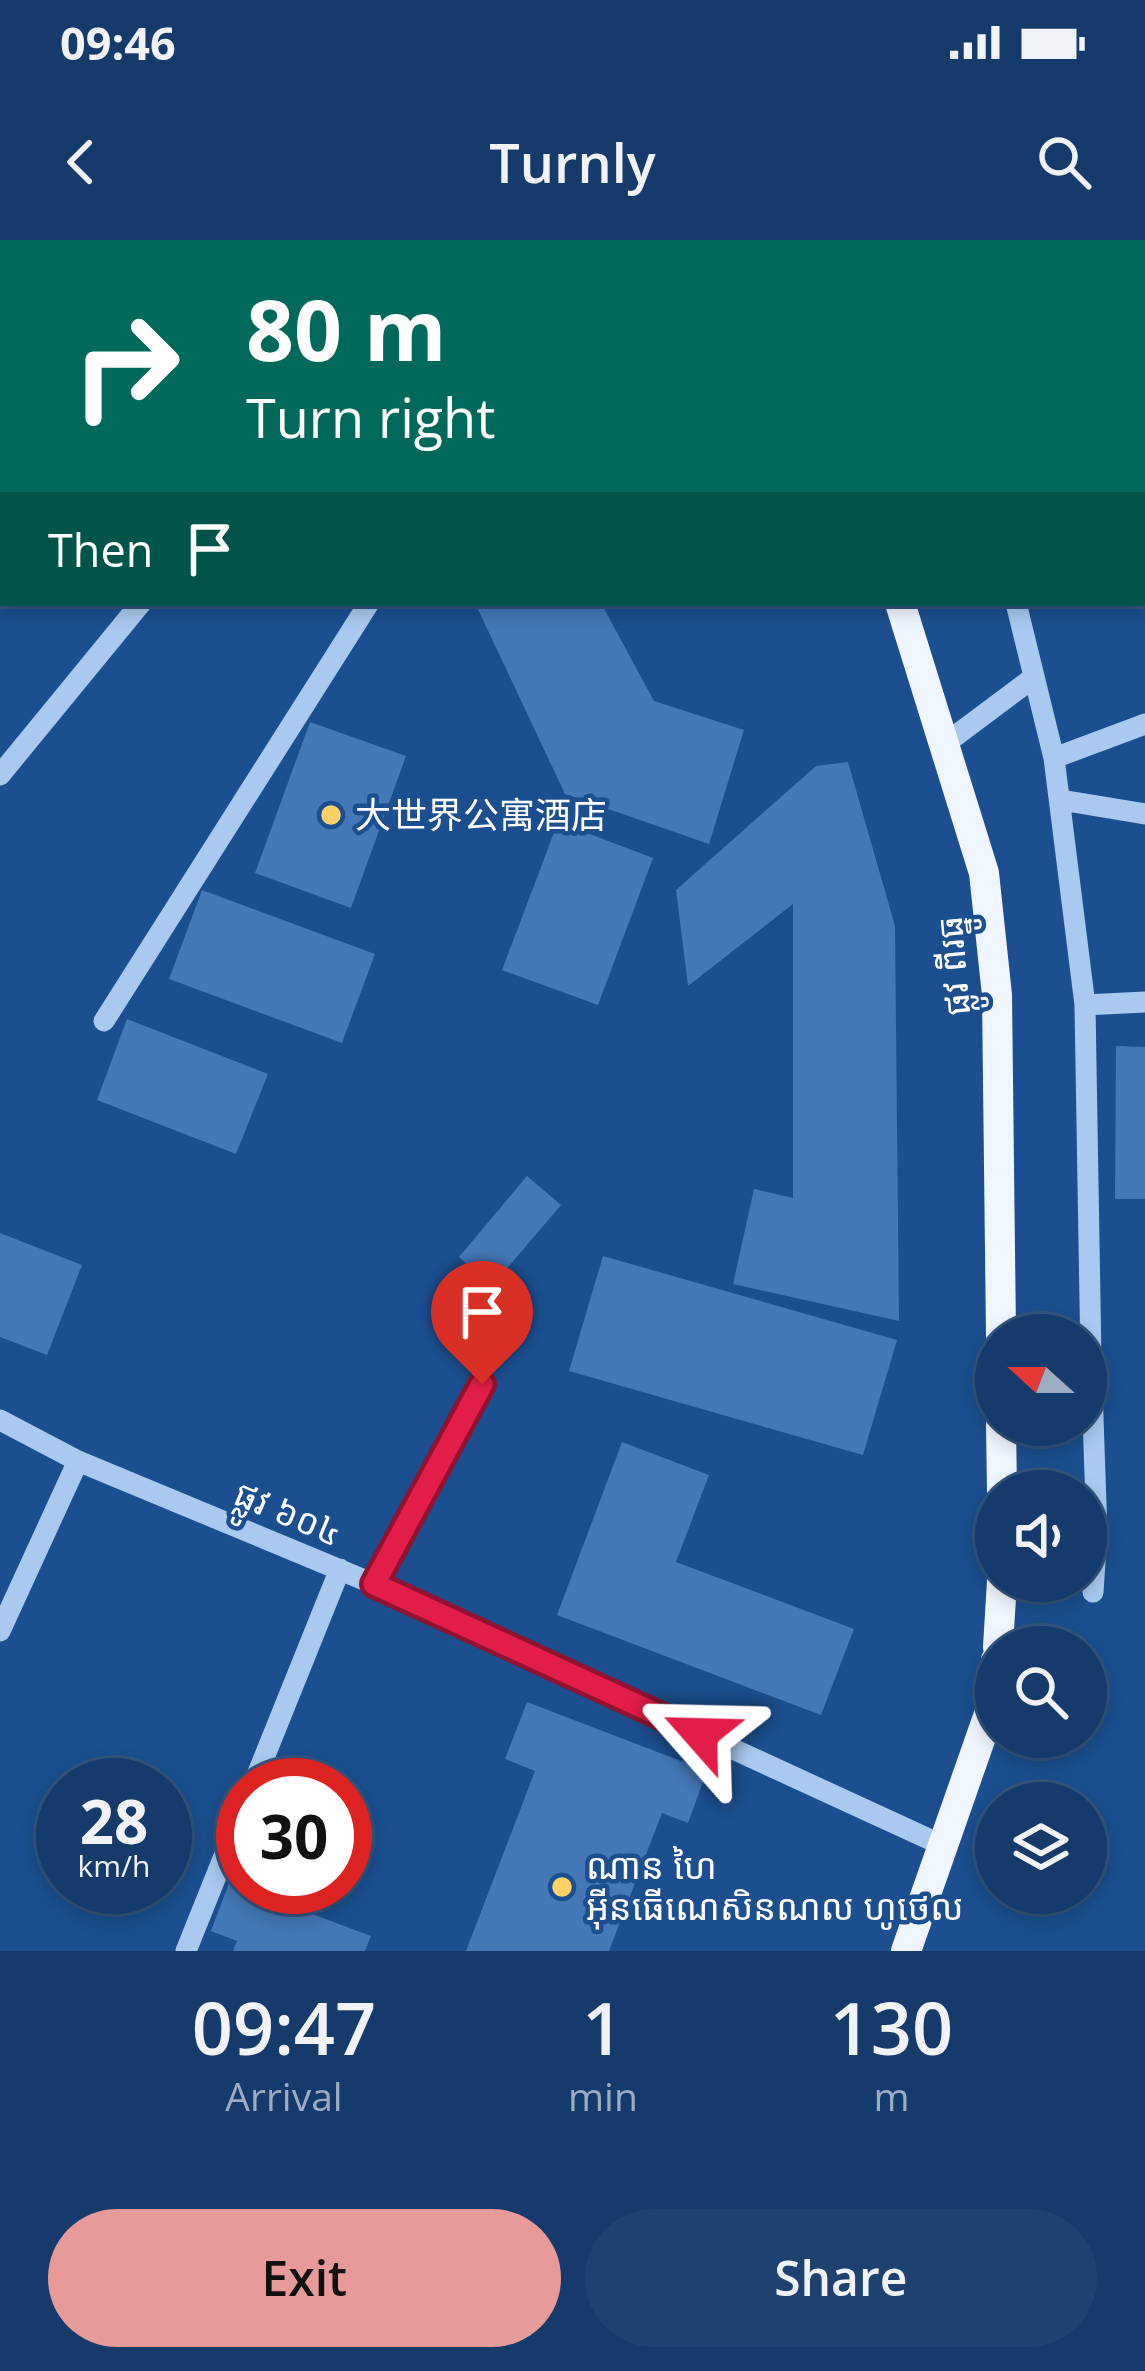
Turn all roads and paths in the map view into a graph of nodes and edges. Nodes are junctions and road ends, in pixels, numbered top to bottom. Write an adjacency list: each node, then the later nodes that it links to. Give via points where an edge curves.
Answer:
1 (138, 606): 9 (street)
2 (367, 606): 14 (street)
3 (901, 606): 7 (main road, ផ្លូវ ពីរធ្នូ)
4 (1017, 606): 5 (street)
5 (1033, 678): 7 (street); 8 (street)
6 (1145, 724): 8 (street)
7 (946, 743): 15 (main road, ផ្លូវ ពីរធ្នូ, via 984,873 997,995)
8 (1054, 758): 10 (street)
9 (0, 776)
10 (1061, 800): 11 (street); 13 (street)
11 (1145, 814)
12 (1145, 1002): 13 (street)
13 (1085, 1006): 16 (street)
14 (104, 1021)
15 (1001, 1314)
16 (1088, 1314)
17 (482, 1384): 21 (street)
18 (0, 1420): 19 (street, ផ្លូវ ៦០៤)
19 (78, 1461): 20 (street, ផ្លូវ ៦០៤); 22 (street)
20 (340, 1569): 21 (street, ផ្លូវ ៦០៤); 24 (street)
21 (374, 1584): 25 (street, ផ្លូវ ៦០៤)
22 (0, 1631)
23 (975, 1755): 25 (main road)
24 (264, 1758)
25 (944, 1846): 28 (main road)
26 (216, 1877): 27 (street)
27 (186, 1951)
28 (906, 1951)

